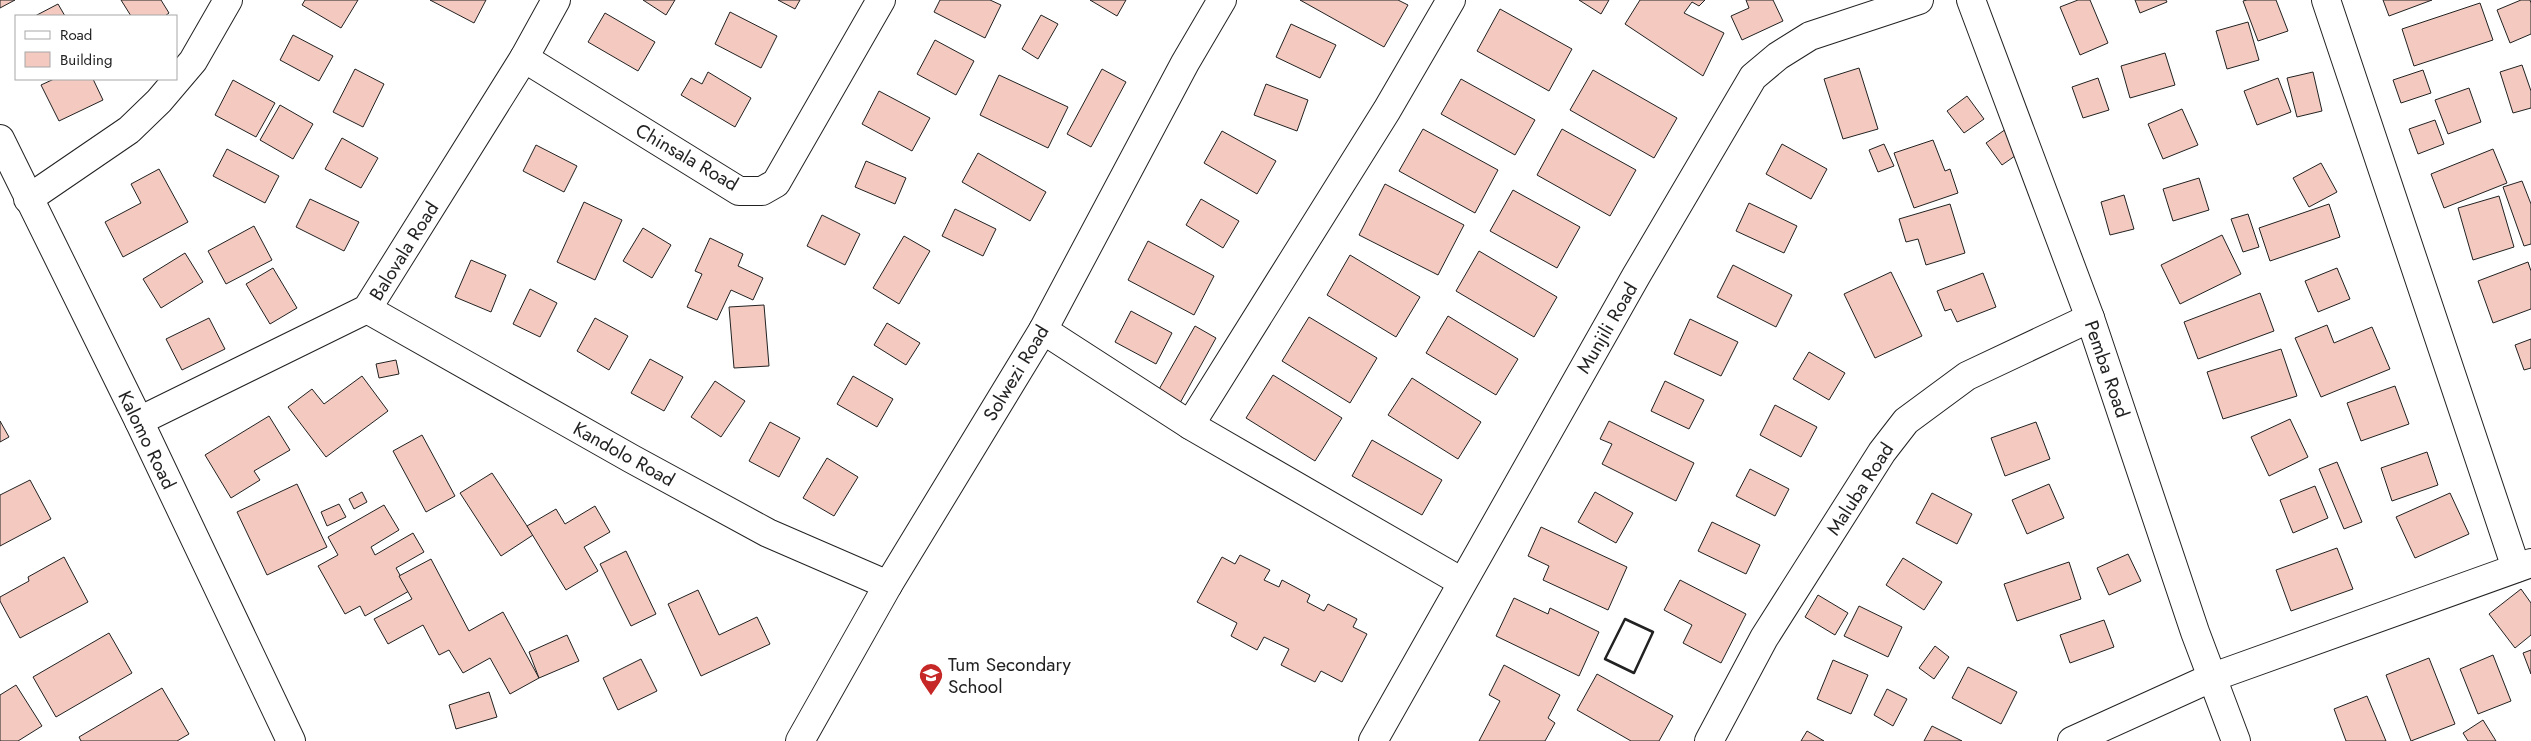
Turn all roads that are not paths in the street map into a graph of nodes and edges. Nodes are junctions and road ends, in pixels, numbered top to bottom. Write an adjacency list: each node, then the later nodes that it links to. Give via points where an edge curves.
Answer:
1 (228, 0): 10 (street, via 193,61)
2 (556, 0): 9 (street, Balovala Road)
3 (881, 0): 9 (street, Chinsala Road, via 776,183 762,191 739,191)
4 (1222, 0): 16 (street, Solwezi Road)
5 (1451, 0): 18 (street, via 1387,110)
6 (1919, 0): 20 (street, Munjili Road, via 1810,36 1753,77)
7 (1970, 0): 15 (street, Pemba Road)
8 (2326, 0): 19 (street)
9 (524, 58): 14 (street, Balovala Road)
10 (178, 78)
11 (176, 80): 13 (street, via 129,130)
12 (0, 139): 13 (street, Kalomo Road)
13 (28, 199): 17 (street, Kalomo Road)
14 (367, 309): 17 (street, Balovala Road); 21 (street, Kandolo Road, via 768,533)
15 (2090, 318): 22 (street, Pemba Road); 26 (street, Maluba Road, via 1967,376 1906,421 1882,452 1764,638)
16 (1043, 330): 18 (street); 21 (street, Solwezi Road)
17 (138, 421): 23 (street, Kalomo Road)
18 (1190, 425): 20 (street)
19 (2523, 566): 22 (street)
20 (1462, 582): 25 (street, Munjili Road)
21 (888, 585): 24 (street, Solwezi Road)
22 (2213, 677): 27 (street); 28 (street, Pemba Road)
23 (291, 741)
24 (800, 741)
25 (1373, 741)
26 (1709, 741)
27 (2072, 741)
28 (2236, 741)

